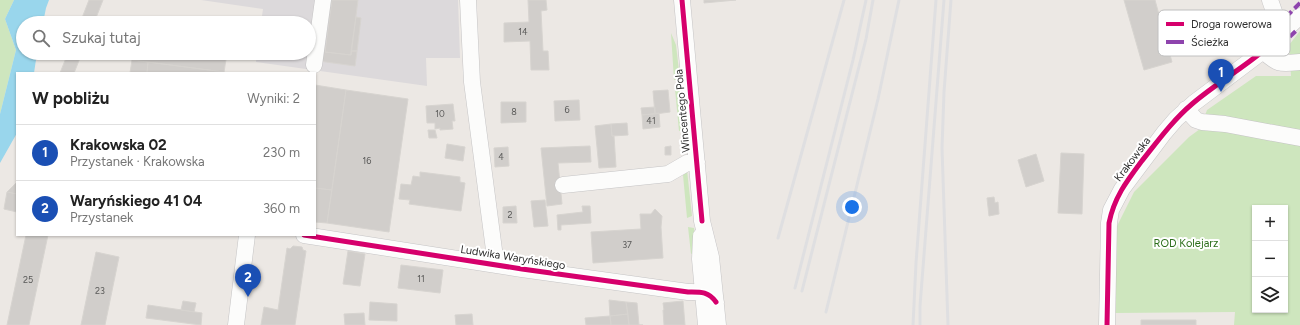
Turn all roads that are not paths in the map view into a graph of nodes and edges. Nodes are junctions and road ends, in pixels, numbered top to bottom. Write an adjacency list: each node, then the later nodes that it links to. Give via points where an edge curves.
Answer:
1 (323, 0): 8 (street)
2 (468, 0): 21 (street, Ludwika Waryńskiego, via 472,82)
3 (682, 0): 16 (street, Wincentego Pola)
4 (1270, 0): 5 (street)
5 (1274, 10)
6 (1300, 16): 7 (street, Krakowska)
7 (1290, 26)
8 (316, 51)
9 (1256, 56): 14 (street, Krakowska)
10 (1268, 56): 12 (street, via 1279,63)
11 (315, 60): 13 (street)
12 (1300, 62)
13 (314, 65)
14 (1186, 110): 15 (street, via 1202,122); 27 (street, Krakowska, via 1164,133 1130,177 1111,210)
15 (1300, 138)
16 (697, 162): 17 (street, via 687,163 668,174); 18 (street, Wincentego Pola)
17 (562, 185)
18 (702, 221): 22 (street, Wincentego Pola, via 700,259); 23 (street, Wincentego Pola, via 711,257)
19 (247, 236): 24 (street)
20 (311, 236): 21 (street, Ludwika Waryńskiego)
21 (496, 264): 22 (street, Ludwika Waryńskiego, via 688,292)
22 (703, 292): 23 (street); 25 (street, Wincentego Pola)
23 (716, 302): 26 (street, Wincentego Pola)
24 (236, 325)
25 (706, 325)
26 (718, 325)
27 (1107, 325)

